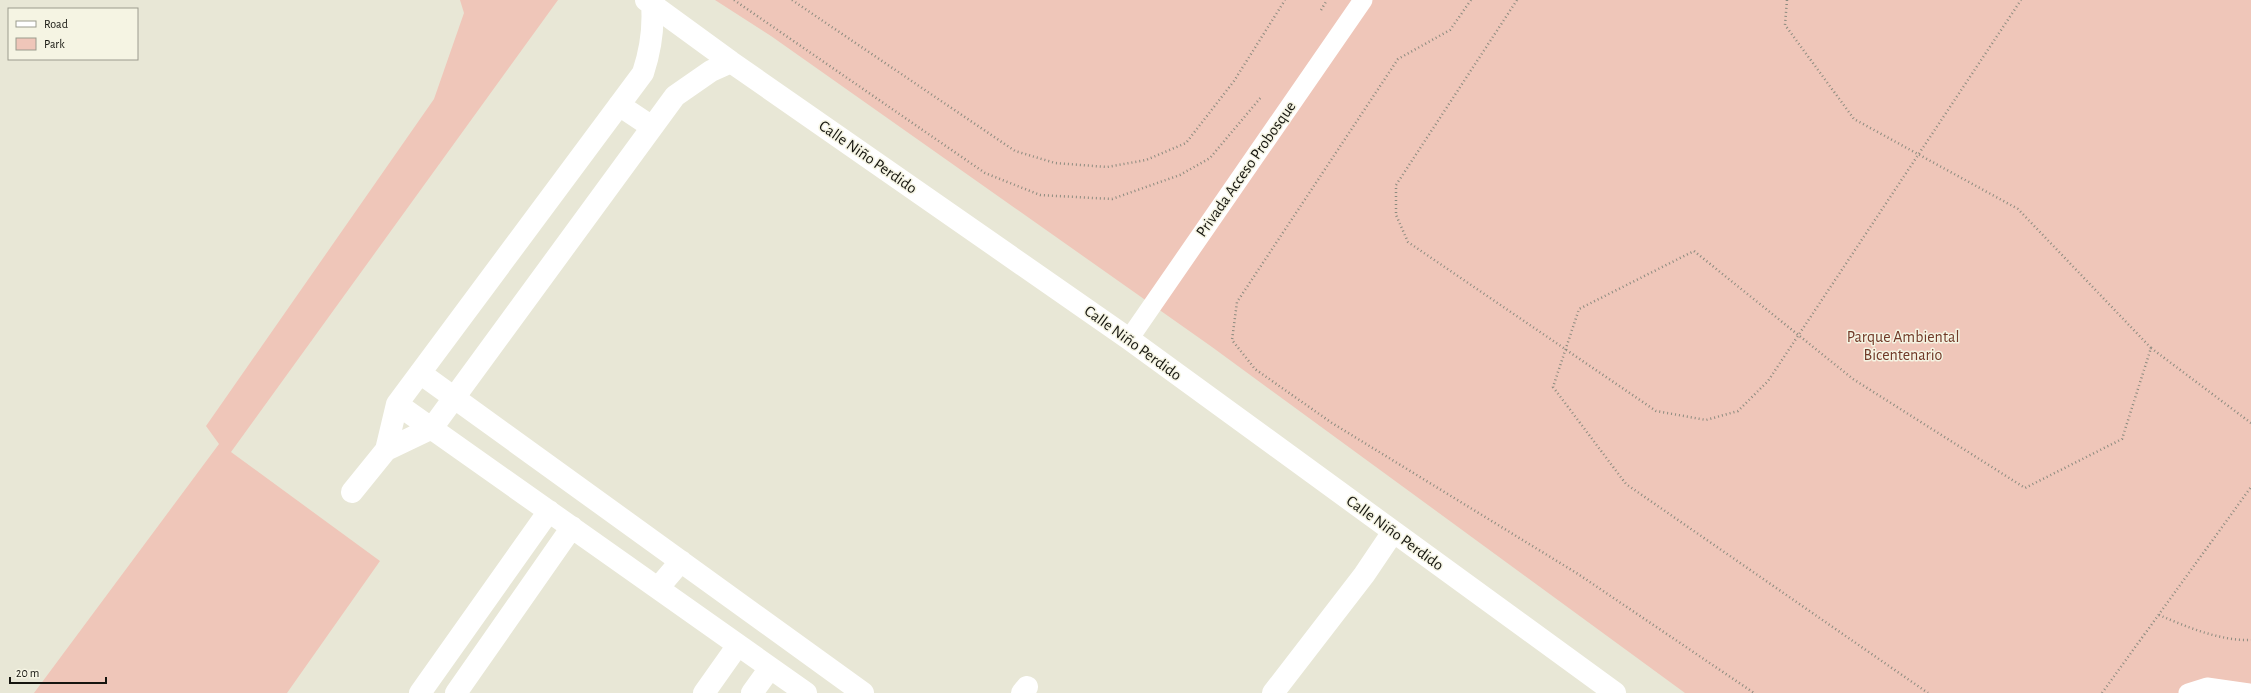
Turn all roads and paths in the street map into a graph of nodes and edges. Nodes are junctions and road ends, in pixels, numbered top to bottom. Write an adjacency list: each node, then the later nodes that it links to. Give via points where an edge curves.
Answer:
1 (734, 0): 13 (path, via 985,173 1040,195 1112,199 1180,175 1210,158)
2 (792, 0): 3 (path, via 1015,151 1055,163 1107,167 1146,160 1186,143 1234,81)
3 (1285, 0)
4 (1327, 0): 11 (path)
5 (1363, 0): 16 (lane, Privada Acceso Probosque)
6 (1471, 0): 43 (path, via 1450,30 1398,58 1237,302 1232,340 1256,369 1332,423 1578,574)
7 (1517, 0): 9 (path, via 1396,185 1396,215 1408,242 1656,411 1706,420 1738,411 1768,381)
8 (1787, 0): 17 (path, via 1785,25 1854,119 2018,209)
9 (2021, 0)
10 (649, 2): 12 (street, Calle Niño Perdido); 14 (street, via 652,35 650,50 643,73)
11 (1319, 14)
12 (731, 62): 15 (street, via 711,71 675,96); 16 (street, Calle Niño Perdido)
13 (1266, 92)
14 (619, 105): 15 (street); 18 (street)
15 (652, 127): 19 (street)
16 (1129, 339): 28 (street, Calle Niño Perdido)
17 (2151, 348): 21 (path); 44 (path, via 2122,439 2025,488 1853,379 1694,251 1579,309 1553,386 1626,484)
18 (420, 373): 19 (street); 20 (street)
19 (454, 398): 22 (street); 29 (street)
20 (397, 404): 22 (street); 23 (street)
21 (2251, 423)
22 (432, 428): 23 (street); 26 (street)
23 (386, 450): 25 (street)
24 (2251, 487): 31 (path)
25 (352, 492)
26 (549, 511): 27 (street); 35 (street)
27 (572, 527): 30 (street); 36 (street)
28 (1393, 532): 41 (street, via 1364,575); 42 (street, Calle Niño Perdido)
29 (681, 561): 30 (street); 40 (street)
30 (658, 588): 33 (street)
31 (2159, 615): 32 (path, via 2186,627); 45 (path)
32 (2251, 640)
33 (738, 645): 34 (street); 37 (street)
34 (770, 668): 38 (street); 39 (street)
35 (420, 693)
36 (456, 693)
37 (704, 693)
38 (752, 693)
39 (806, 693)
40 (863, 693)
41 (1273, 693)
42 (1615, 693)
43 (1754, 693)
44 (1928, 693)
45 (2102, 693)
46 (2188, 693): 47 (lane, via 2207,687)
47 (2249, 693)

